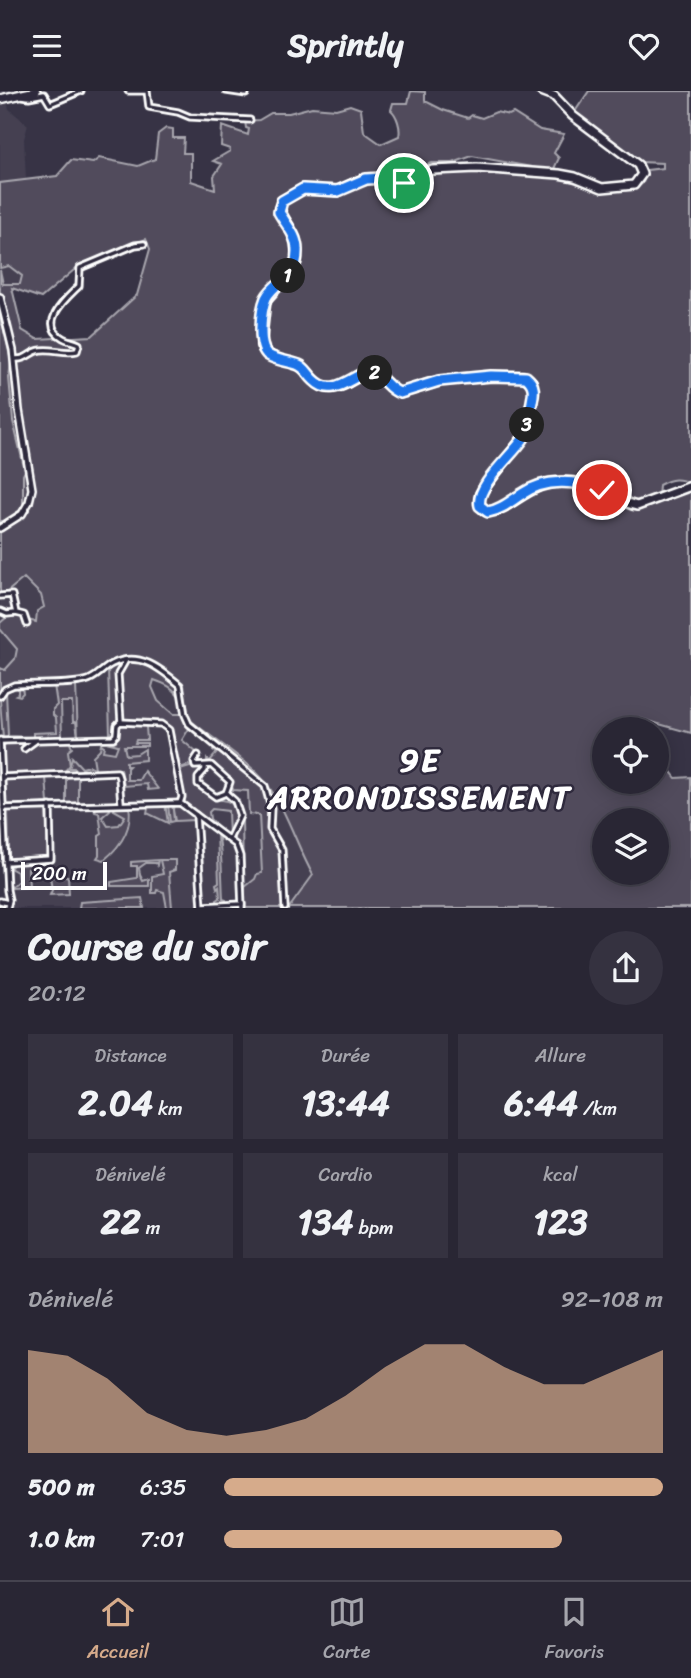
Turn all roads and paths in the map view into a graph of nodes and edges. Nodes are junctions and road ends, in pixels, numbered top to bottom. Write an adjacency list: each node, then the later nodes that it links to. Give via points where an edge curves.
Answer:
1 (36, 91): 8 (main road)
2 (81, 91): 8 (street, via 50,104 44,94 29,97)
3 (128, 91): 4 (street)
4 (147, 91): 11 (street, via 150,108 196,118)
5 (226, 91): 7 (street)
6 (541, 91): 17 (main road, via 554,96 638,165 639,182 602,188 559,174 477,168 426,171 408,183 377,178 338,191 299,190 279,208 295,238 297,260 266,300 261,346 269,355 303,367 327,388 343,386 367,372 377,374 400,393 439,381 491,376 528,379 534,392 525,433 480,494 485,511 497,510 527,491 553,483 578,483 637,506)
7 (235, 92): 9 (street)
8 (23, 93): 10 (main road)
9 (246, 94)
10 (0, 99)
11 (250, 120)
12 (144, 244): 16 (street, via 80,268 79,286 58,307 53,322 60,336 79,344 77,351 43,349 24,360)
13 (0, 297): 15 (street)
14 (0, 305): 15 (street)
15 (8, 326): 16 (street)
16 (14, 359): 18 (street, via 32,489 22,514)
17 (691, 486)
18 (0, 528)
19 (0, 596): 21 (street, via 12,595)
20 (0, 611): 21 (street)
21 (16, 613): 22 (street, via 24,615)
22 (27, 624)
23 (125, 660): 24 (street, via 86,681 14,685); 25 (street, via 118,674); 44 (street, via 155,664 180,685 190,724 265,786 270,829 282,845)
24 (0, 696)
25 (121, 722): 27 (street, via 113,738); 34 (street, via 161,724 169,730)
26 (0, 740): 27 (street); 31 (street)
27 (37, 740): 28 (street)
28 (23, 749)
29 (198, 755): 30 (street, via 194,765)
30 (205, 766): 32 (street, via 211,765 228,780); 32 (street, via 198,784 216,797)
31 (2, 777): 33 (street, via 117,772); 36 (street)
32 (226, 793): 38 (street, via 235,801 240,816)
33 (121, 803): 34 (street); 35 (street)
34 (180, 803): 37 (street)
35 (50, 806): 36 (street); 39 (street, via 51,859)
36 (3, 808): 39 (street)
37 (196, 815): 38 (street); 43 (street)
38 (229, 839): 42 (street, via 239,851)
39 (5, 862): 41 (street)
40 (0, 901): 41 (street)
41 (7, 906)
42 (242, 906): 43 (street)
43 (202, 907)
44 (285, 908)

